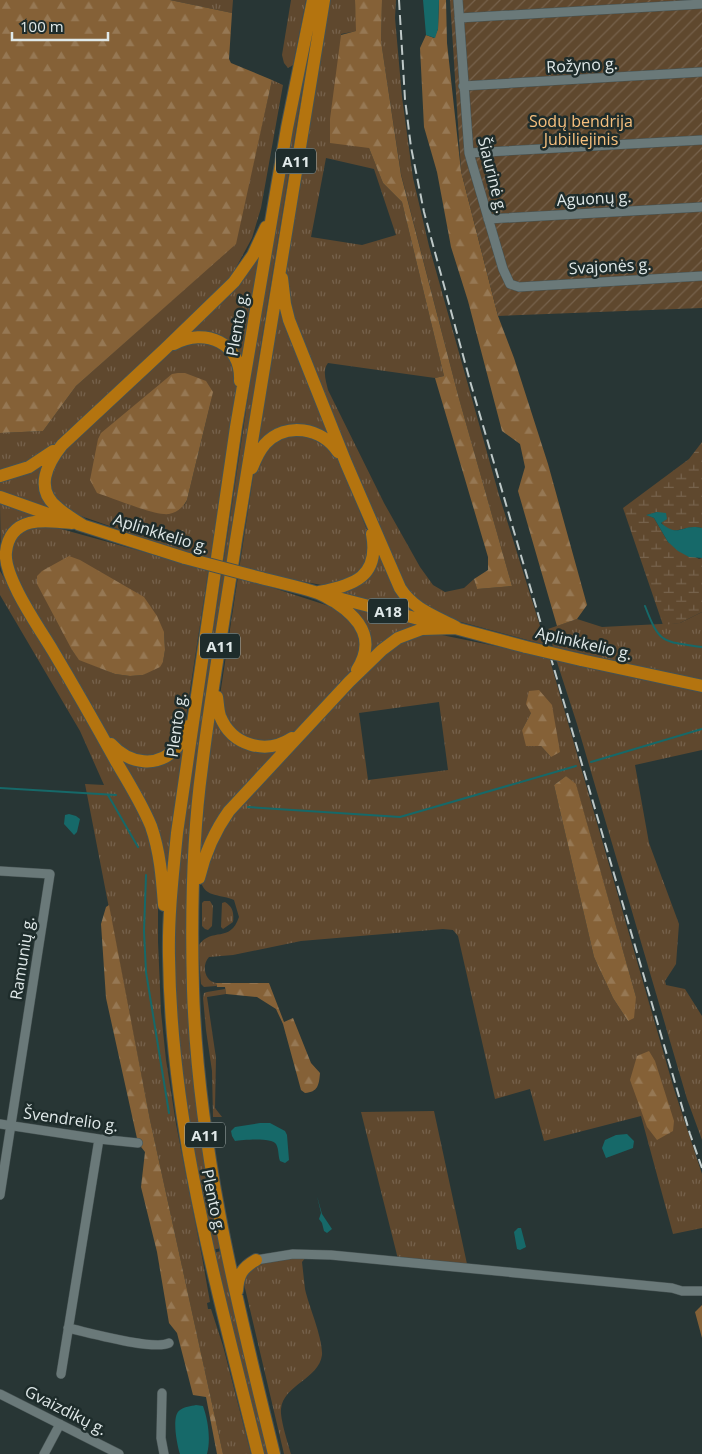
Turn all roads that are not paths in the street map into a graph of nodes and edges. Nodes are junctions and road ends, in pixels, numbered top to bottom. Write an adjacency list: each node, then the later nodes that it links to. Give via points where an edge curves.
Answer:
1 (313, 0): 11 (highway, Plento g. / A11)
2 (324, 0): 13 (highway, Plento g. / A11)
3 (458, 0): 5 (street, Šiaurinė g.)
4 (702, 4): 5 (street)
5 (459, 18): 7 (street, Šiaurinė g.)
6 (702, 72): 7 (street, Rožyno g.)
7 (463, 86): 9 (street, Šiaurinė g.)
8 (702, 140): 9 (street)
9 (469, 153): 12 (street, Šiaurinė g.)
10 (702, 207): 12 (street, Aguonų g.)
11 (272, 216): 16 (highway, via 234,282); 17 (highway, Plento g. / A11)
12 (488, 219): 15 (street, Šiaurinė g., via 506,278 510,284)
13 (284, 237): 19 (highway, via 282,286 289,320); 21 (highway, Plento g. / A11)
14 (702, 276): 15 (street, Svajonės g.)
15 (519, 287)
16 (165, 349): 17 (highway, via 196,336 210,338 228,348 240,372); 18 (highway)
17 (236, 427): 33 (highway, Plento g. / A11)
18 (62, 445): 20 (highway, via 29,467); 24 (highway, via 46,471 46,490 57,508)
19 (346, 463): 21 (highway, via 326,438 307,430 291,430 275,436 266,444 256,457); 23 (highway)
20 (0, 476)
21 (245, 484): 30 (highway, Plento g. / A11)
22 (0, 497): 24 (highway, Aplinkkelio g. / A18)
23 (369, 517): 27 (highway, via 375,548 364,575 343,587); 28 (highway, via 405,596 420,609)
24 (78, 524): 26 (highway, via 32,521 14,534 5,554); 27 (highway, Aplinkkelio g. / A18, bridge, via 186,558)
25 (0, 565): 26 (highway)
26 (19, 593): 32 (highway)
27 (318, 593): 28 (highway, Aplinkkelio g. / A18); 29 (highway, via 353,615 364,633 364,654)
28 (458, 629): 29 (highway, via 422,630 398,638); 31 (highway, Aplinkkelio g. / A18, bridge)
29 (349, 682): 34 (highway)
30 (214, 683): 34 (highway, via 219,715 234,737 243,743 277,746); 36 (highway, Plento g. / A11, via 197,815)
31 (702, 686)
32 (87, 708): 33 (highway, via 117,750 146,762 162,759 177,747); 37 (highway, via 151,827 161,865)
33 (194, 712): 37 (highway, Plento g. / A11, via 177,833)
34 (305, 730): 36 (highway, via 216,829 198,881)
35 (0, 871): 39 (street, Ramunių g., via 50,874)
36 (192, 942): 43 (highway, Plento g. / A11, via 203,1121)
37 (169, 957): 56 (highway, Plento g. / A11, via 173,1036 189,1160 208,1252)
38 (0, 1124): 39 (street, Švendrelio g.)
39 (11, 1126): 40 (street, Švendrelio g.); 42 (street, Ramunių g.)
40 (99, 1139): 41 (street, Švendrelio g.); 47 (street)
41 (138, 1143)
42 (0, 1195)
43 (225, 1248): 44 (highway, via 239,1259); 46 (highway, Plento g. / A11)
44 (256, 1260): 45 (street, via 293,1254 331,1254); 46 (highway, via 240,1272)
45 (702, 1291)
46 (236, 1298): 57 (highway, Plento g. / A11)
47 (68, 1328): 48 (street, via 143,1344); 49 (street)
48 (169, 1344)
49 (61, 1374)
50 (162, 1393): 55 (street)
51 (0, 1394): 52 (street, Gvaizdikų g.)
52 (60, 1424): 53 (street); 54 (street, Gvaizdikų g.)
53 (44, 1454)
54 (119, 1454)
55 (164, 1454)
56 (258, 1454)
57 (274, 1454)

